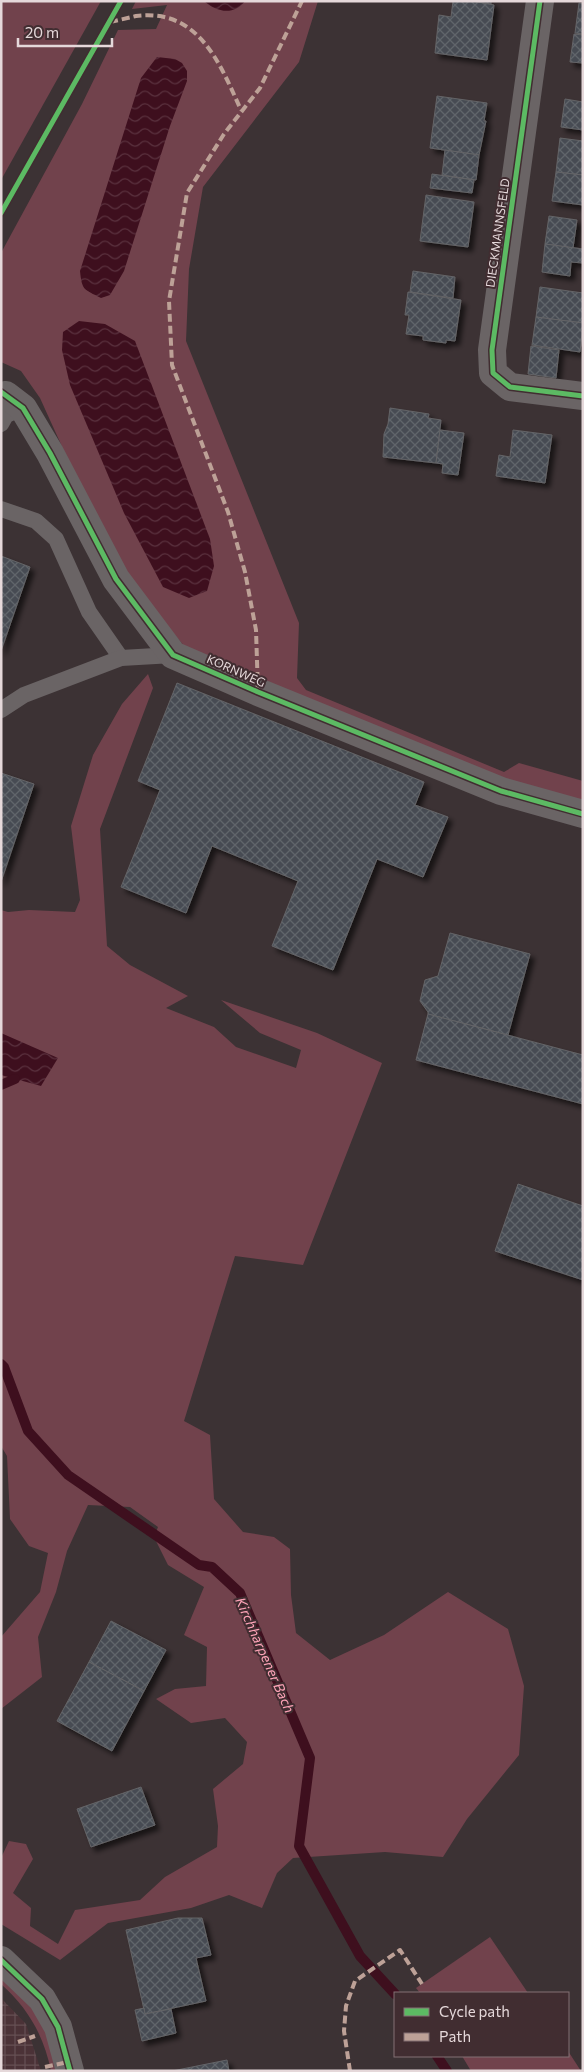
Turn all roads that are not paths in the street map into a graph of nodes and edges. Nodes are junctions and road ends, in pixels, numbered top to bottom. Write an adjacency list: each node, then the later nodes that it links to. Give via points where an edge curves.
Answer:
1 (540, 1): 2 (street, DIECKMANNSFELD, via 492,350 494,373 510,387)
2 (583, 396)
3 (15, 401): 4 (lane); 6 (street, KORNWEG, via 50,453 116,579)
4 (1, 424)
5 (1, 509): 7 (lane, via 36,521 56,539 89,612)
6 (173, 655): 7 (lane); 9 (street, KORNWEG, via 501,790)
7 (122, 658): 8 (lane, via 24,695)
8 (1, 710)
9 (583, 814)
10 (1, 1960): 11 (street, via 42,1999 58,2027)
11 (70, 2071)

